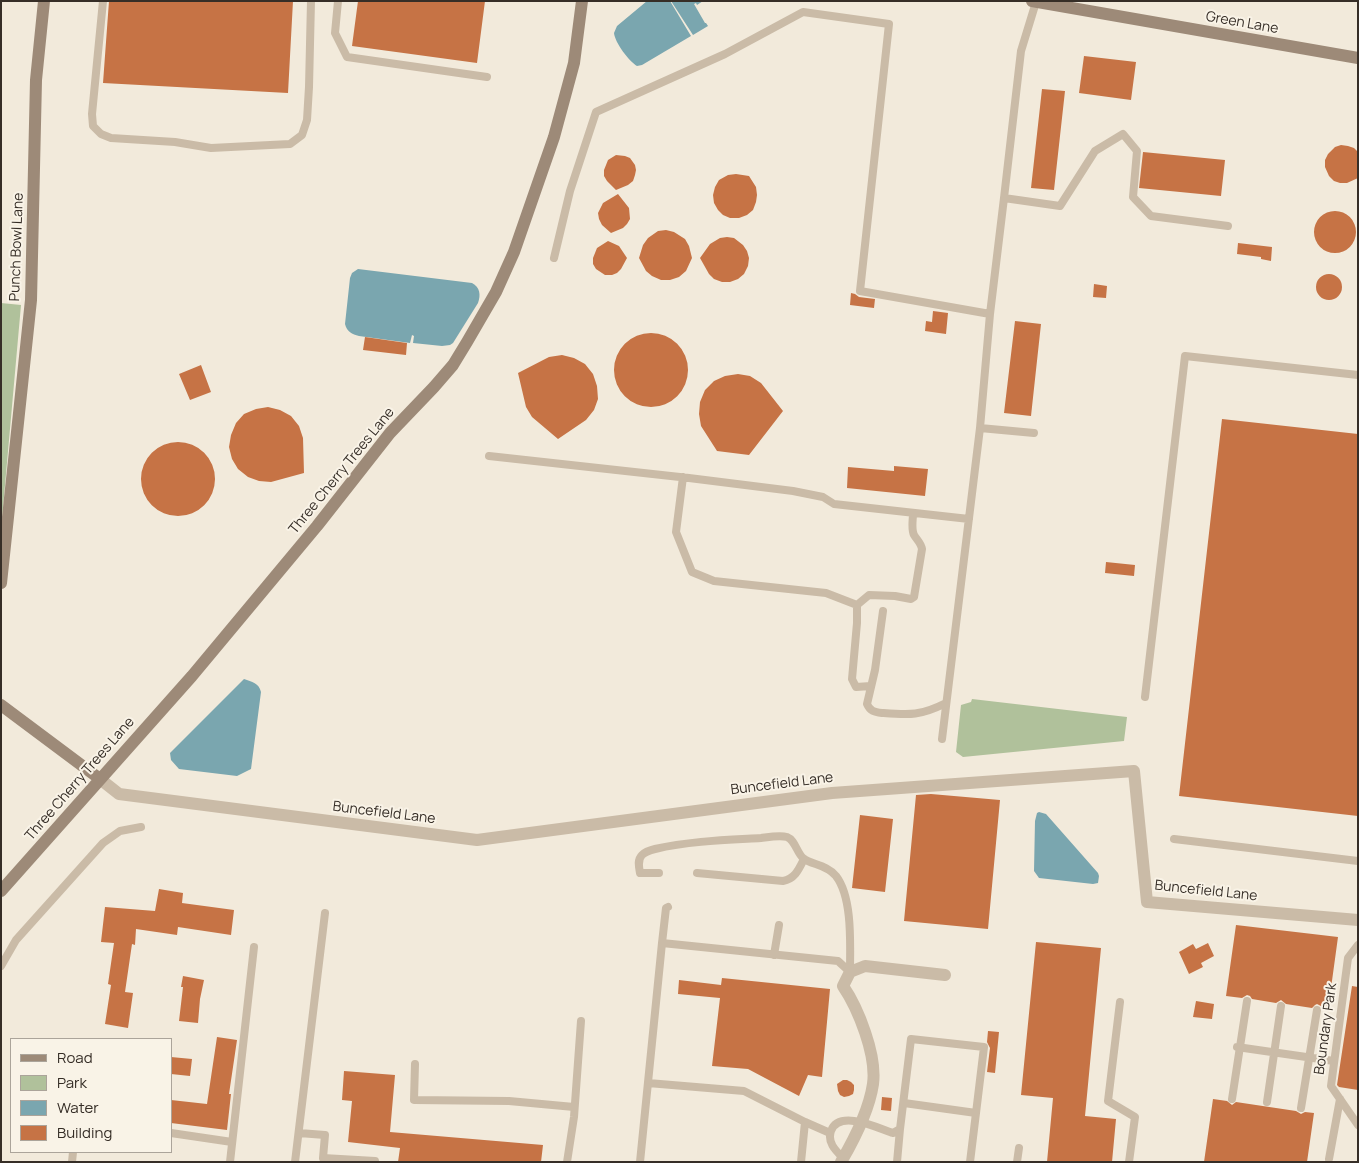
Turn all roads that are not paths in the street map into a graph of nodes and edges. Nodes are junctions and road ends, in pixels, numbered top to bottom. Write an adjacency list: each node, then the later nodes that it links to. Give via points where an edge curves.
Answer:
1 (44, 1): 20 (street, Punch Bowl Lane, via 36,80 31,300)
2 (103, 1): 3 (lane, via 93,126 111,138 211,148 290,144 302,135 307,120 309,87)
3 (310, 1)
4 (338, 1): 8 (lane, via 335,33 347,57)
5 (582, 1): 28 (street, Three Cherry Trees Lane, via 574,63 554,137 514,252 496,292 453,365 390,433 198,668)
6 (1034, 2): 7 (street, Green Lane); 9 (lane, via 1021,50)
7 (1358, 58)
8 (487, 77)
9 (1004, 198): 10 (lane, via 1060,206 1095,151 1123,134 1137,151 1133,197 1151,216); 12 (lane)
10 (1228, 226)
11 (554, 258): 12 (lane, via 570,191 596,112 725,54 803,12 889,24 860,291)
12 (990, 314): 14 (lane)
13 (1358, 375): 24 (lane, via 1185,356)
14 (980, 428): 15 (lane); 19 (lane)
15 (1034, 433)
16 (489, 456): 17 (lane)
17 (683, 477): 18 (lane, via 793,490 823,497 834,504); 21 (lane, via 676,532 692,572 714,581 826,593)
18 (913, 513): 19 (lane); 21 (lane, via 912,531 922,546 914,597 869,595)
19 (969, 519): 25 (lane)
20 (1, 583)
21 (857, 605): 23 (lane, via 852,679 856,687)
22 (883, 611): 23 (lane)
23 (871, 686): 25 (lane, via 867,704 876,712 917,714)
24 (1145, 696)
25 (946, 703): 27 (lane)
26 (1, 705): 28 (street)
27 (942, 739)
28 (100, 779): 35 (street, Three Cherry Trees Lane); 38 (street, Buncefield Lane, via 119,794 477,840 832,792 1134,771 1147,902)
29 (142, 827): 44 (lane, via 120,832 103,843 16,940)
30 (1174, 839): 32 (lane)
31 (804, 859): 33 (lane, via 790,838 727,839 654,849 640,857 640,873); 34 (lane, via 794,876 783,881); 45 (lane, via 824,866 836,876 845,894)
32 (1358, 861)
33 (659, 873)
34 (697, 874)
35 (1, 891)
36 (668, 907): 40 (lane)
37 (325, 913): 70 (lane)
38 (1358, 920)
39 (779, 924): 43 (lane)
40 (662, 944): 43 (lane); 57 (lane)
41 (1358, 945): 55 (lane, Boundary Park, via 1348,958)
42 (254, 947): 72 (lane)
43 (774, 955): 45 (lane, via 838,961)
44 (1, 966)
45 (850, 972): 46 (street, via 865,966); 66 (street, via 842,986 851,998 872,1056 873,1083)
46 (945, 975)
47 (1247, 1001): 52 (lane)
48 (1120, 1002): 85 (lane, via 1108,1101 1135,1117)
49 (1281, 1006): 53 (lane)
50 (1317, 1010): 54 (lane)
51 (581, 1021): 62 (lane)
52 (1238, 1047): 53 (lane); 58 (lane)
53 (1274, 1052): 54 (lane); 60 (lane)
54 (1310, 1058): 55 (lane); 63 (lane)
55 (1334, 1061): 59 (lane, Boundary Park, via 1331,1086)
56 (415, 1064): 62 (lane, via 414,1100 509,1101)
57 (648, 1083): 65 (lane, via 744,1091); 80 (lane)
58 (1232, 1099)
59 (1340, 1099): 67 (lane, Boundary Park); 74 (lane)
60 (1266, 1102)
61 (904, 1103): 64 (lane); 64 (lane, via 911,1039 984,1047); 68 (lane)
62 (574, 1107): 79 (lane)
63 (1302, 1108)
64 (976, 1113): 83 (lane)
65 (805, 1122): 71 (lane); 81 (lane)
66 (861, 1122): 68 (lane, via 893,1133); 71 (lane, via 843,1120 834,1124); 75 (street)
67 (1358, 1125)
68 (900, 1129): 82 (lane)
69 (172, 1133): 72 (lane)
70 (299, 1133): 77 (lane); 78 (lane, via 325,1135 323,1158)
71 (830, 1133): 75 (lane, via 830,1141)
72 (232, 1142): 76 (lane)
73 (1018, 1148): 84 (lane)
74 (1329, 1158)
75 (842, 1160)
76 (230, 1162)
77 (295, 1162)
78 (375, 1162)
79 (567, 1162)
80 (640, 1162)
81 (801, 1162)
82 (897, 1162)
83 (970, 1162)
84 (1017, 1162)
85 (1129, 1162)

